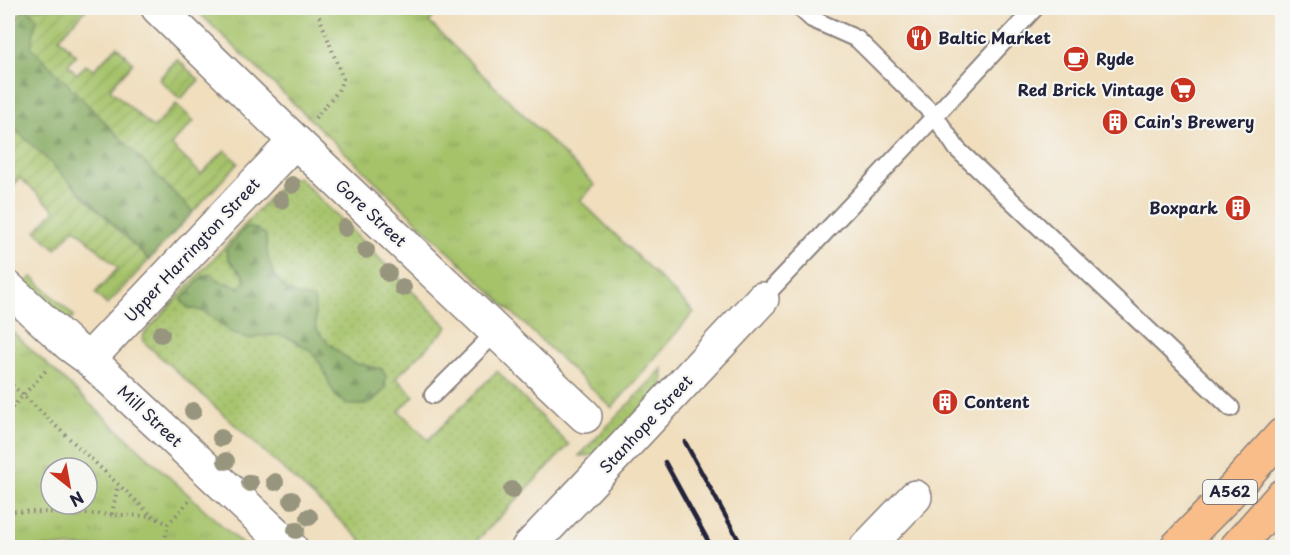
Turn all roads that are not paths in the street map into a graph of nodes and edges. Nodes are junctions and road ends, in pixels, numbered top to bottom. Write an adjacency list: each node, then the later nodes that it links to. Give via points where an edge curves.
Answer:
1 (158, 8): 5 (street, Gore Street)
2 (800, 8): 4 (lane, via 812,19 857,39)
3 (1035, 8): 4 (lane)
4 (935, 116): 7 (lane); 11 (lane, via 957,149)
5 (295, 141): 8 (street, Gore Street); 9 (street, Upper Harrington Street)
6 (8, 288): 9 (street, Mill Street)
7 (762, 299): 17 (street, Stanhope Street)
8 (496, 332): 10 (lane); 12 (street, Gore Street)
9 (80, 352): 16 (street, Mill Street)
10 (433, 395)
11 (1231, 408)
12 (585, 416)
13 (1282, 435): 19 (highway, A562)
14 (1282, 496): 20 (highway, A562)
15 (915, 497): 18 (street)
16 (291, 548)
17 (528, 548)
18 (866, 548)
19 (1176, 548)
20 (1236, 548)

